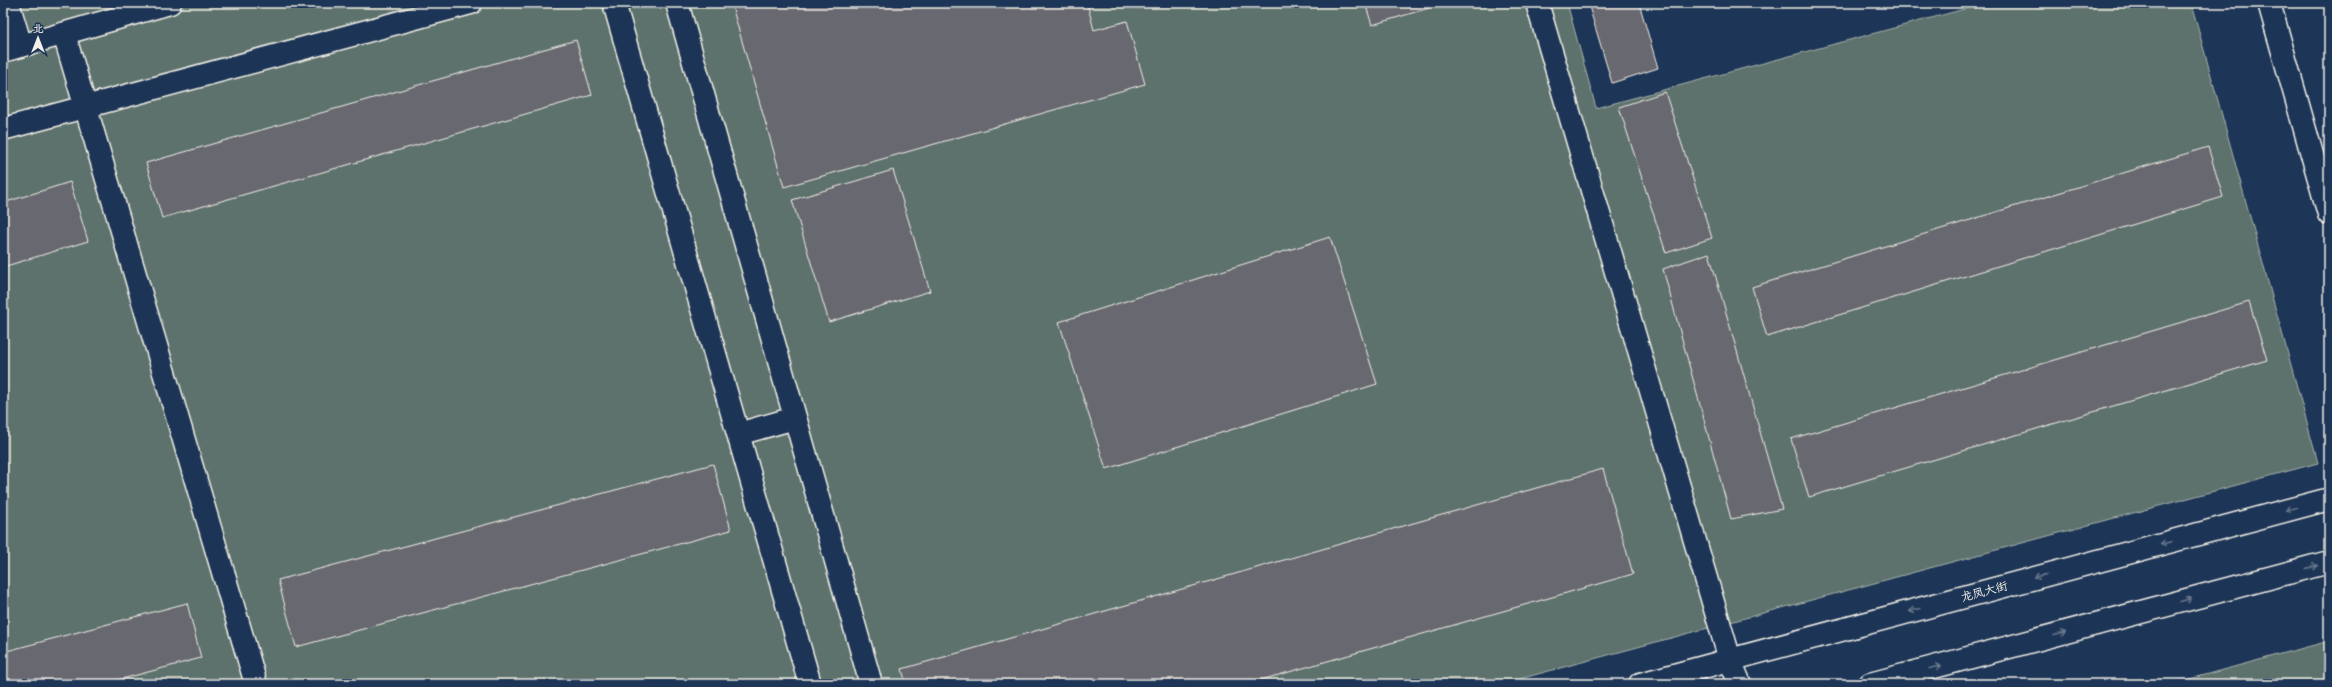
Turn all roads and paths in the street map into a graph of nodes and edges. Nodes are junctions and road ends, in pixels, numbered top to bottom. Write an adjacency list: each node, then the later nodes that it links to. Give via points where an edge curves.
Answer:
1 (8, 3): 9 (street)
2 (170, 3): 8 (street)
3 (471, 3): 10 (street)
4 (614, 3): 14 (street)
5 (677, 3): 13 (street)
6 (1537, 3): 17 (street)
7 (2269, 3): 12 (street)
8 (64, 34): 9 (street); 10 (street)
9 (12, 48)
10 (86, 106): 11 (street); 18 (street)
11 (3, 129)
12 (2329, 214)
13 (796, 418): 14 (street); 20 (street)
14 (738, 434): 19 (street)
15 (2329, 499): 17 (street, 龙凤大街, one-way to 17)
16 (2329, 562): 23 (street, one-way to 16)
17 (1730, 660): 21 (street, 龙凤大街); 22 (street)
18 (256, 684)
19 (810, 684)
20 (872, 684)
21 (1640, 684)
22 (1740, 684)
23 (1870, 684)

